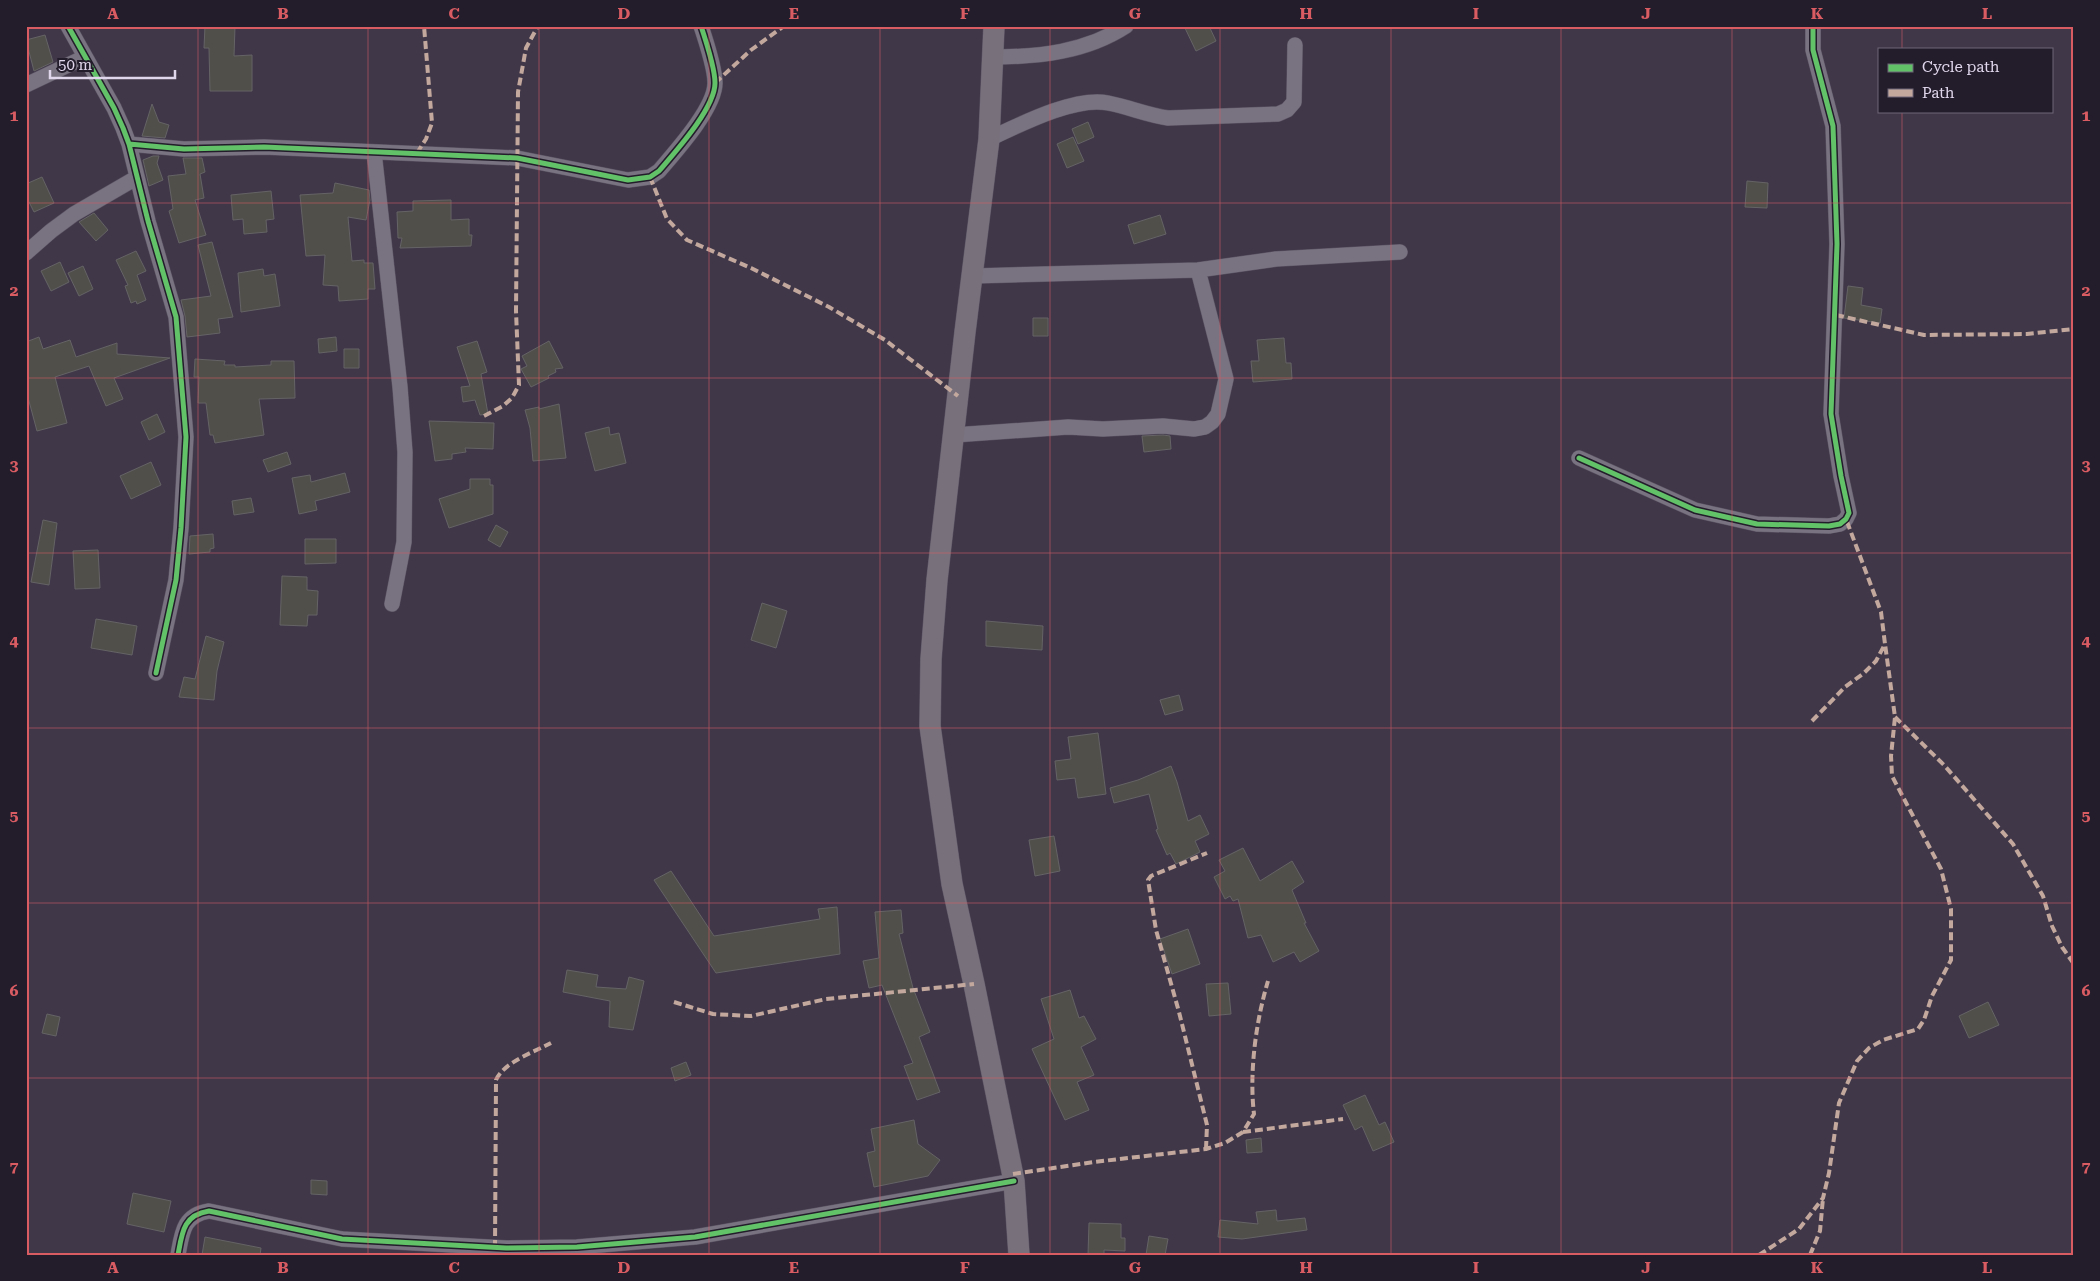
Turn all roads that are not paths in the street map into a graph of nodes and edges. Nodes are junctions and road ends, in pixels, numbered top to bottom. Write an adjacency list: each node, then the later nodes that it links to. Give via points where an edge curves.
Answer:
1 (68, 26): 7 (street)
2 (701, 26): 12 (street, via 715,83 711,103 660,171 650,177 628,180 517,158)
3 (994, 26): 8 (main road)
4 (1126, 26): 8 (street, via 1100,40 1054,54)
5 (1813, 26): 19 (street, via 1813,50 1833,126 1837,244 1831,414 1848,502 1846,519 1829,526 1757,524 1695,510)
6 (1295, 45): 10 (street, via 1294,102 1278,114 1168,118 1091,102 1042,115)
7 (85, 57): 9 (street); 11 (street, via 114,108)
8 (992, 58): 10 (main road)
9 (26, 86)
10 (988, 139): 17 (main road)
11 (129, 144): 12 (street, via 184,149 264,147); 13 (street)
12 (374, 152): 20 (street, via 405,452 404,542)
13 (136, 178): 15 (street, via 74,214); 21 (street, via 176,316 186,437 176,580)
14 (1400, 252): 16 (street, via 1276,260)
15 (26, 254)
16 (1198, 270): 17 (street); 18 (street, via 1226,379 1218,414 1212,422 1194,430 1163,426 1103,430 1068,427)
17 (973, 276): 18 (main road)
18 (954, 435): 22 (main road, via 931,659 931,744 952,884)
19 (1579, 458)
20 (392, 604)
21 (156, 673)
22 (1014, 1181): 23 (street, via 695,1237 577,1247 506,1248 342,1239 208,1211 197,1213 188,1220); 24 (main road)
23 (178, 1255)
24 (1019, 1255)

